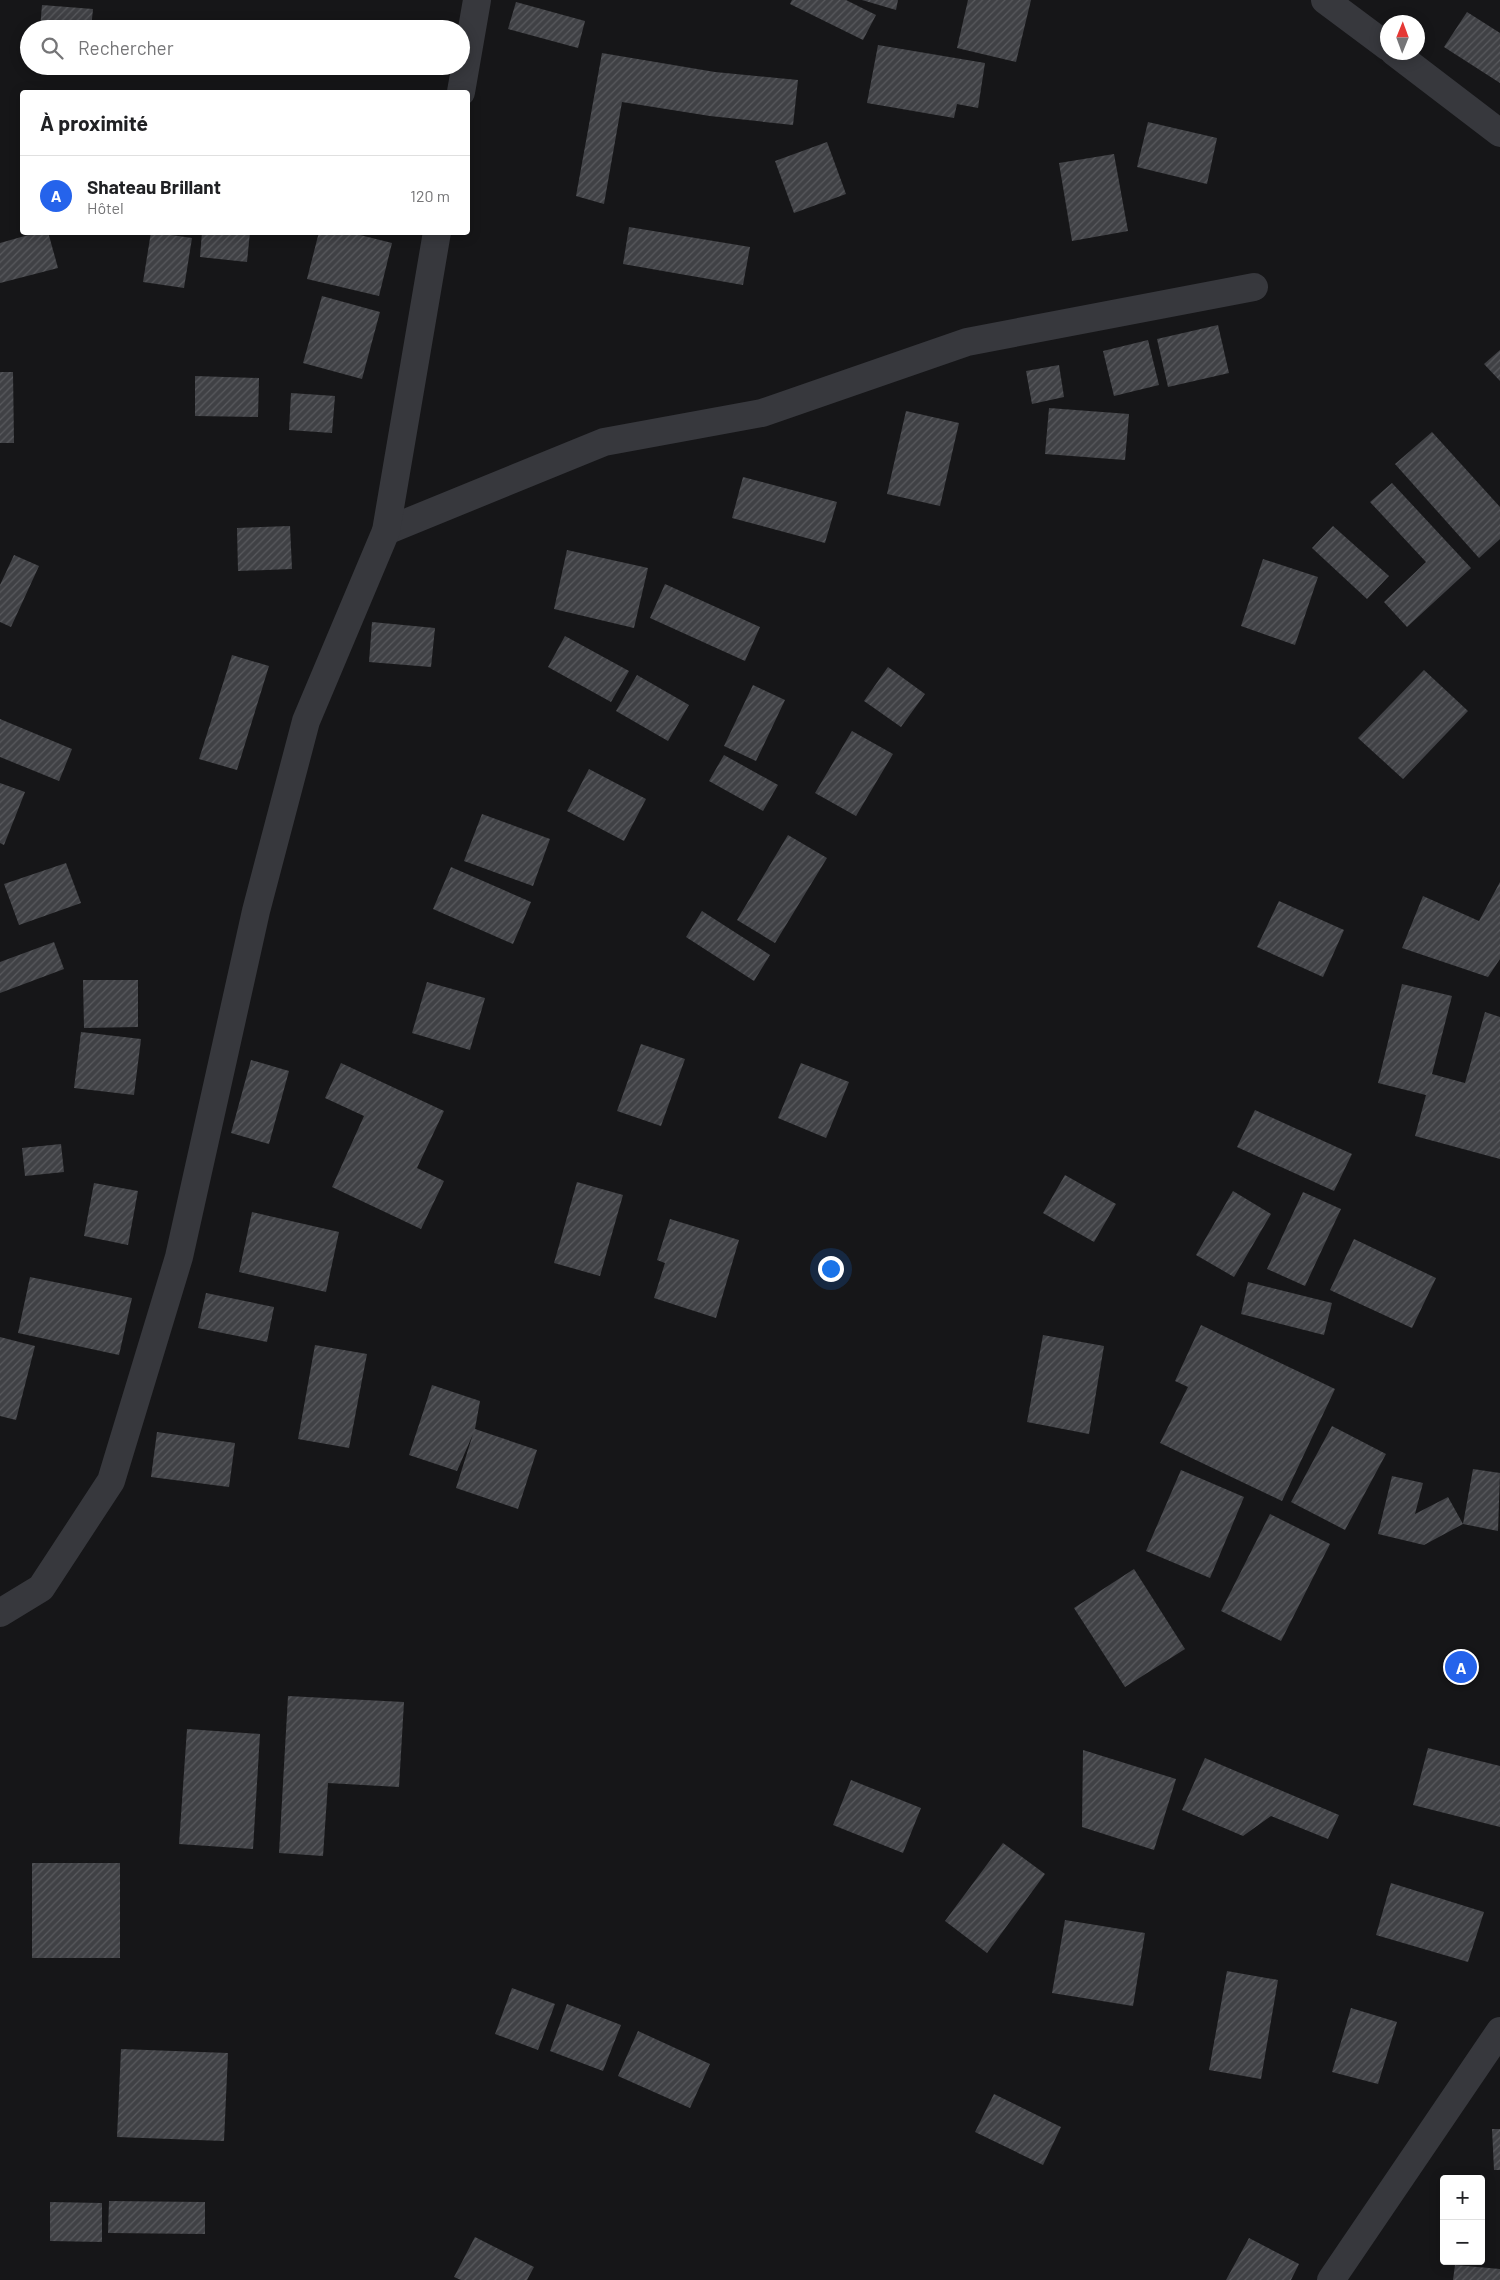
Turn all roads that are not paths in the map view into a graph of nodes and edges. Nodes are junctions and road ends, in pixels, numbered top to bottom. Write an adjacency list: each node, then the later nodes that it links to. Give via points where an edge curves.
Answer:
1 (477, 0): 3 (street)
2 (1325, 0): 4 (street)
3 (470, 40)
4 (1380, 41)
5 (1404, 60): 8 (street)
6 (464, 75): 7 (street)
7 (461, 90)
8 (1500, 133)
9 (436, 235): 11 (street)
10 (1254, 287): 11 (street, via 967,342 762,413 604,442)
11 (386, 531): 12 (street, via 306,722 256,911 179,1258 111,1481 41,1588)
12 (0, 1613)
13 (1500, 2031): 14 (street)
14 (1331, 2280)

